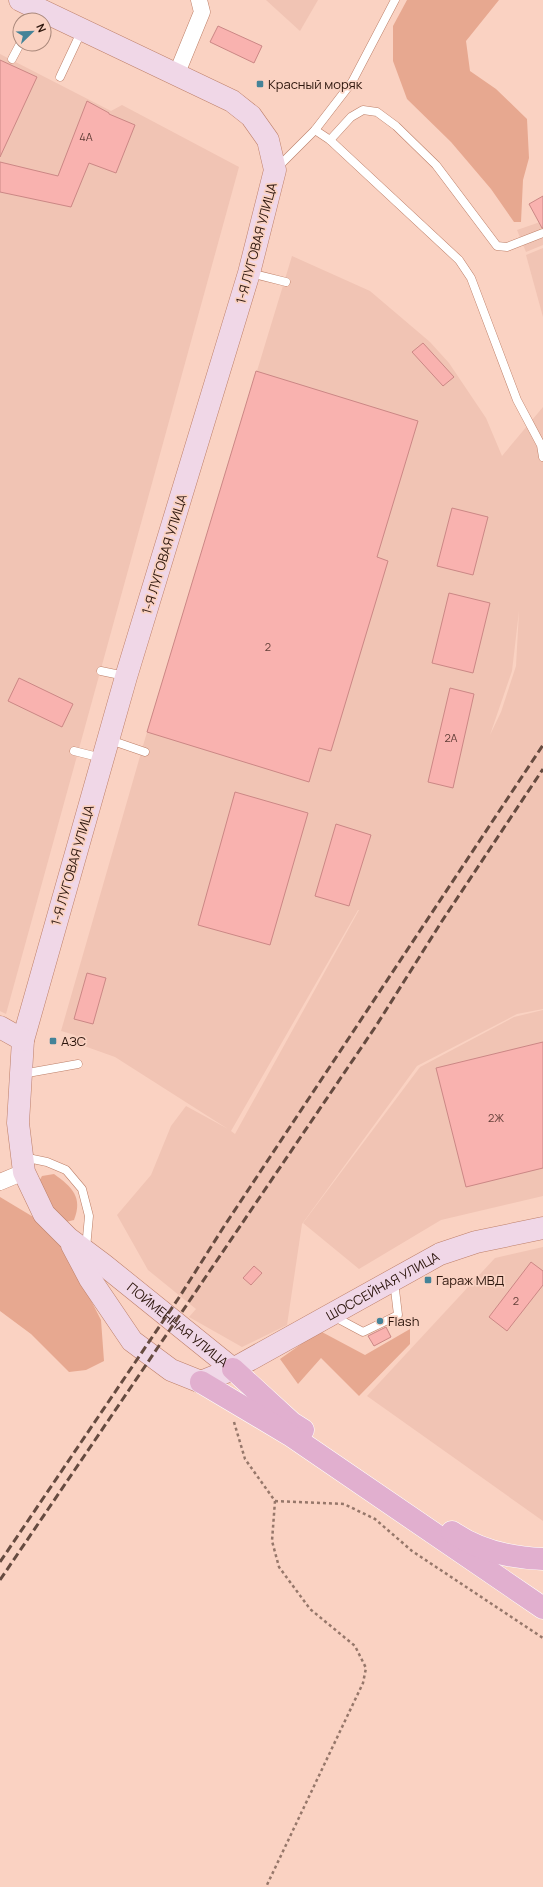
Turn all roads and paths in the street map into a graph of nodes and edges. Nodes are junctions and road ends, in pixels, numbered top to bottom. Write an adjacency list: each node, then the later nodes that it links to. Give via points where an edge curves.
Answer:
1 (199, 0): 7 (street, via 202,12)
2 (395, 0): 9 (lane, via 352,82)
3 (32, 8): 4 (main road, 1-Я ЛУГОВАЯ УЛИЦА)
4 (83, 29): 7 (main road, 1-Я ЛУГОВАЯ УЛИЦА); 8 (lane)
5 (16, 52): 6 (lane)
6 (12, 59)
7 (176, 73): 11 (main road, 1-Я ЛУГОВАЯ УЛИЦА, via 232,101 251,116 268,140)
8 (60, 77)
9 (315, 130): 10 (lane); 11 (lane)
10 (330, 140): 12 (lane, via 351,117 363,110 377,112 396,126 436,165 497,246 507,247); 15 (lane, via 459,260 471,278 517,400 541,446)
11 (275, 170): 13 (main road, 1-Я ЛУГОВАЯ УЛИЦА)
12 (543, 234)
13 (249, 273): 14 (lane); 17 (main road, 1-Я ЛУГОВАЯ УЛИЦА)
14 (286, 282)
15 (543, 457)
16 (101, 671): 17 (lane)
17 (126, 677): 18 (main road, 1-Я ЛУГОВАЯ УЛИЦА)
18 (104, 749): 19 (lane); 20 (lane); 22 (main road, 1-Я ЛУГОВАЯ УЛИЦА)
19 (74, 751)
20 (145, 752)
21 (0, 1027): 22 (main road)
22 (24, 1040): 24 (main road, 1-Я ЛУГОВАЯ УЛИЦА)
23 (78, 1064): 24 (lane)
24 (21, 1074): 25 (main road, 1-Я ЛУГОВАЯ УЛИЦА, via 18,1123)
25 (23, 1165): 26 (street); 28 (main road, 1-Я ЛУГОВАЯ УЛИЦА, via 44,1214); 29 (lane, via 47,1162 66,1170 82,1189 89,1216)
26 (0, 1182)
27 (543, 1228): 30 (main road, ШОССЕЙНАЯ УЛИЦА, via 476,1242 440,1254)
28 (68, 1238): 29 (main road, ПОЙМЕННАЯ УЛИЦА); 33 (main road, via 90,1279 132,1341 171,1370)
29 (86, 1251): 32 (main road, ПОЙМЕННАЯ УЛИЦА)
30 (394, 1279): 31 (main road, ШОССЕЙНАЯ УЛИЦА); 31 (lane, via 398,1315 363,1332)
31 (331, 1315): 32 (main road, ШОССЕЙНАЯ УЛИЦА)
32 (233, 1370): 33 (main road, ПОЙМЕННАЯ УЛИЦА); 34 (main road); 36 (main road, via 292,1423 467,1542 505,1554)
33 (201, 1382): 34 (main road)
34 (231, 1400): 35 (path, via 245,1459); 37 (main road, via 290,1435)
35 (275, 1501): 38 (path, via 344,1504 375,1519 412,1551); 39 (path, via 272,1541 279,1567 310,1609 355,1646 366,1668 363,1683)
36 (543, 1559)
37 (543, 1608)
38 (543, 1638)
39 (266, 1887)

